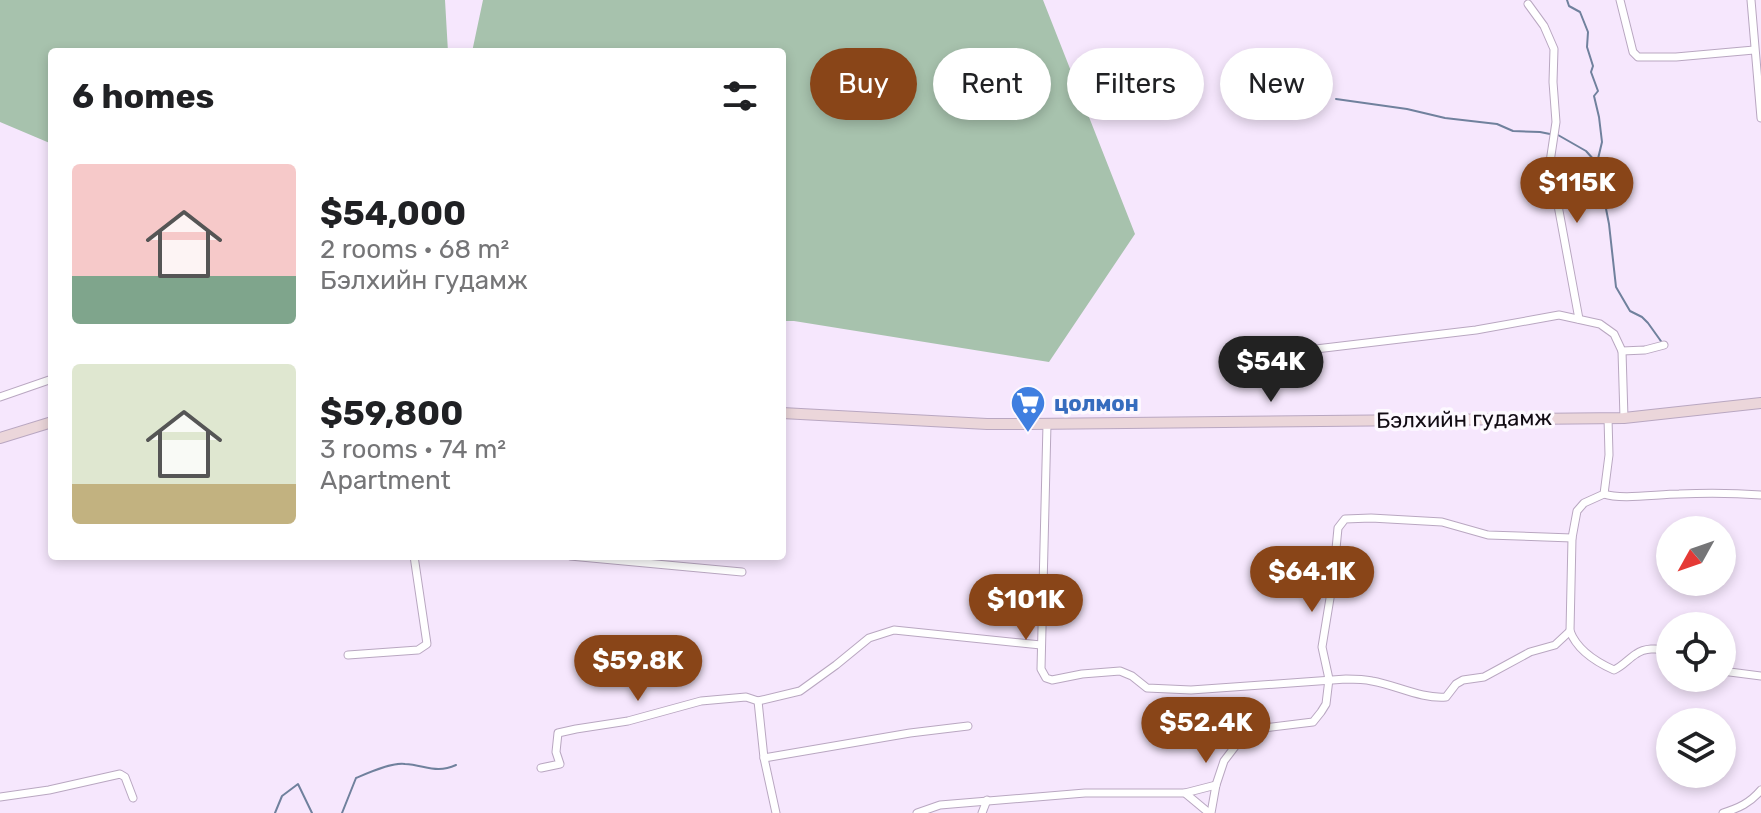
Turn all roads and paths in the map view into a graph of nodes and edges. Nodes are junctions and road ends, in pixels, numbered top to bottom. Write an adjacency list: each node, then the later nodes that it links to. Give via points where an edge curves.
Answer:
1 (1620, 0): 4 (street, via 1638,57)
2 (1751, 0): 4 (street)
3 (1528, 4): 6 (street, via 1554,49 1556,122 1550,162)
4 (1754, 50): 5 (street)
5 (1761, 118)
6 (1579, 319): 8 (street, via 1559,315 1299,351); 9 (street, via 1614,334)
7 (1664, 345): 9 (street)
8 (1262, 350)
9 (1622, 351): 15 (street)
10 (48, 380): 11 (street)
11 (0, 397)
12 (1761, 403): 15 (main road, Бэлхийн гудамж)
13 (786, 413): 17 (main road, Бэлхийн гудамж)
14 (1608, 418): 15 (main road, Бэлхийн гудамж); 17 (main road, Бэлхийн гудамж); 19 (street)
15 (1624, 418)
16 (48, 423): 18 (main road)
17 (1047, 424): 26 (street)
18 (0, 438)
19 (1604, 494): 20 (street); 21 (street, via 1577,511)
20 (1761, 495)
21 (1572, 538): 25 (street); 31 (street, via 1488,535 1442,522 1345,519 1338,528 1322,647)
22 (415, 560): 28 (street, via 427,644 418,650)
23 (613, 560): 24 (street)
24 (742, 572)
25 (1570, 631): 27 (street, via 1574,642 1614,670 1643,650); 31 (street, via 1555,645 1484,677 1463,680 1446,697 1372,681)
26 (1041, 645): 31 (street, via 1041,669 1052,680 1120,671 1147,688 1191,690); 32 (street, via 894,630 869,638 800,691)
27 (1656, 649)
28 (348, 655)
29 (1736, 673): 30 (street)
30 (1761, 676)
31 (1329, 679): 36 (street, via 1326,704 1317,719 1249,731 1224,761)
32 (758, 701): 34 (street); 35 (street, via 701,701 558,733 560,764)
33 (968, 726): 34 (street)
34 (764, 758): 42 (street)
35 (541, 768)
36 (1216, 785): 38 (street); 45 (street)
37 (1761, 790): 46 (street, via 1751,801)
38 (1185, 793): 41 (street); 45 (street)
39 (0, 797): 40 (street, via 120,774)
40 (133, 798)
41 (987, 800): 43 (street); 44 (street)
42 (776, 813)
43 (917, 813)
44 (982, 813)
45 (1210, 813)
46 (1723, 813)

